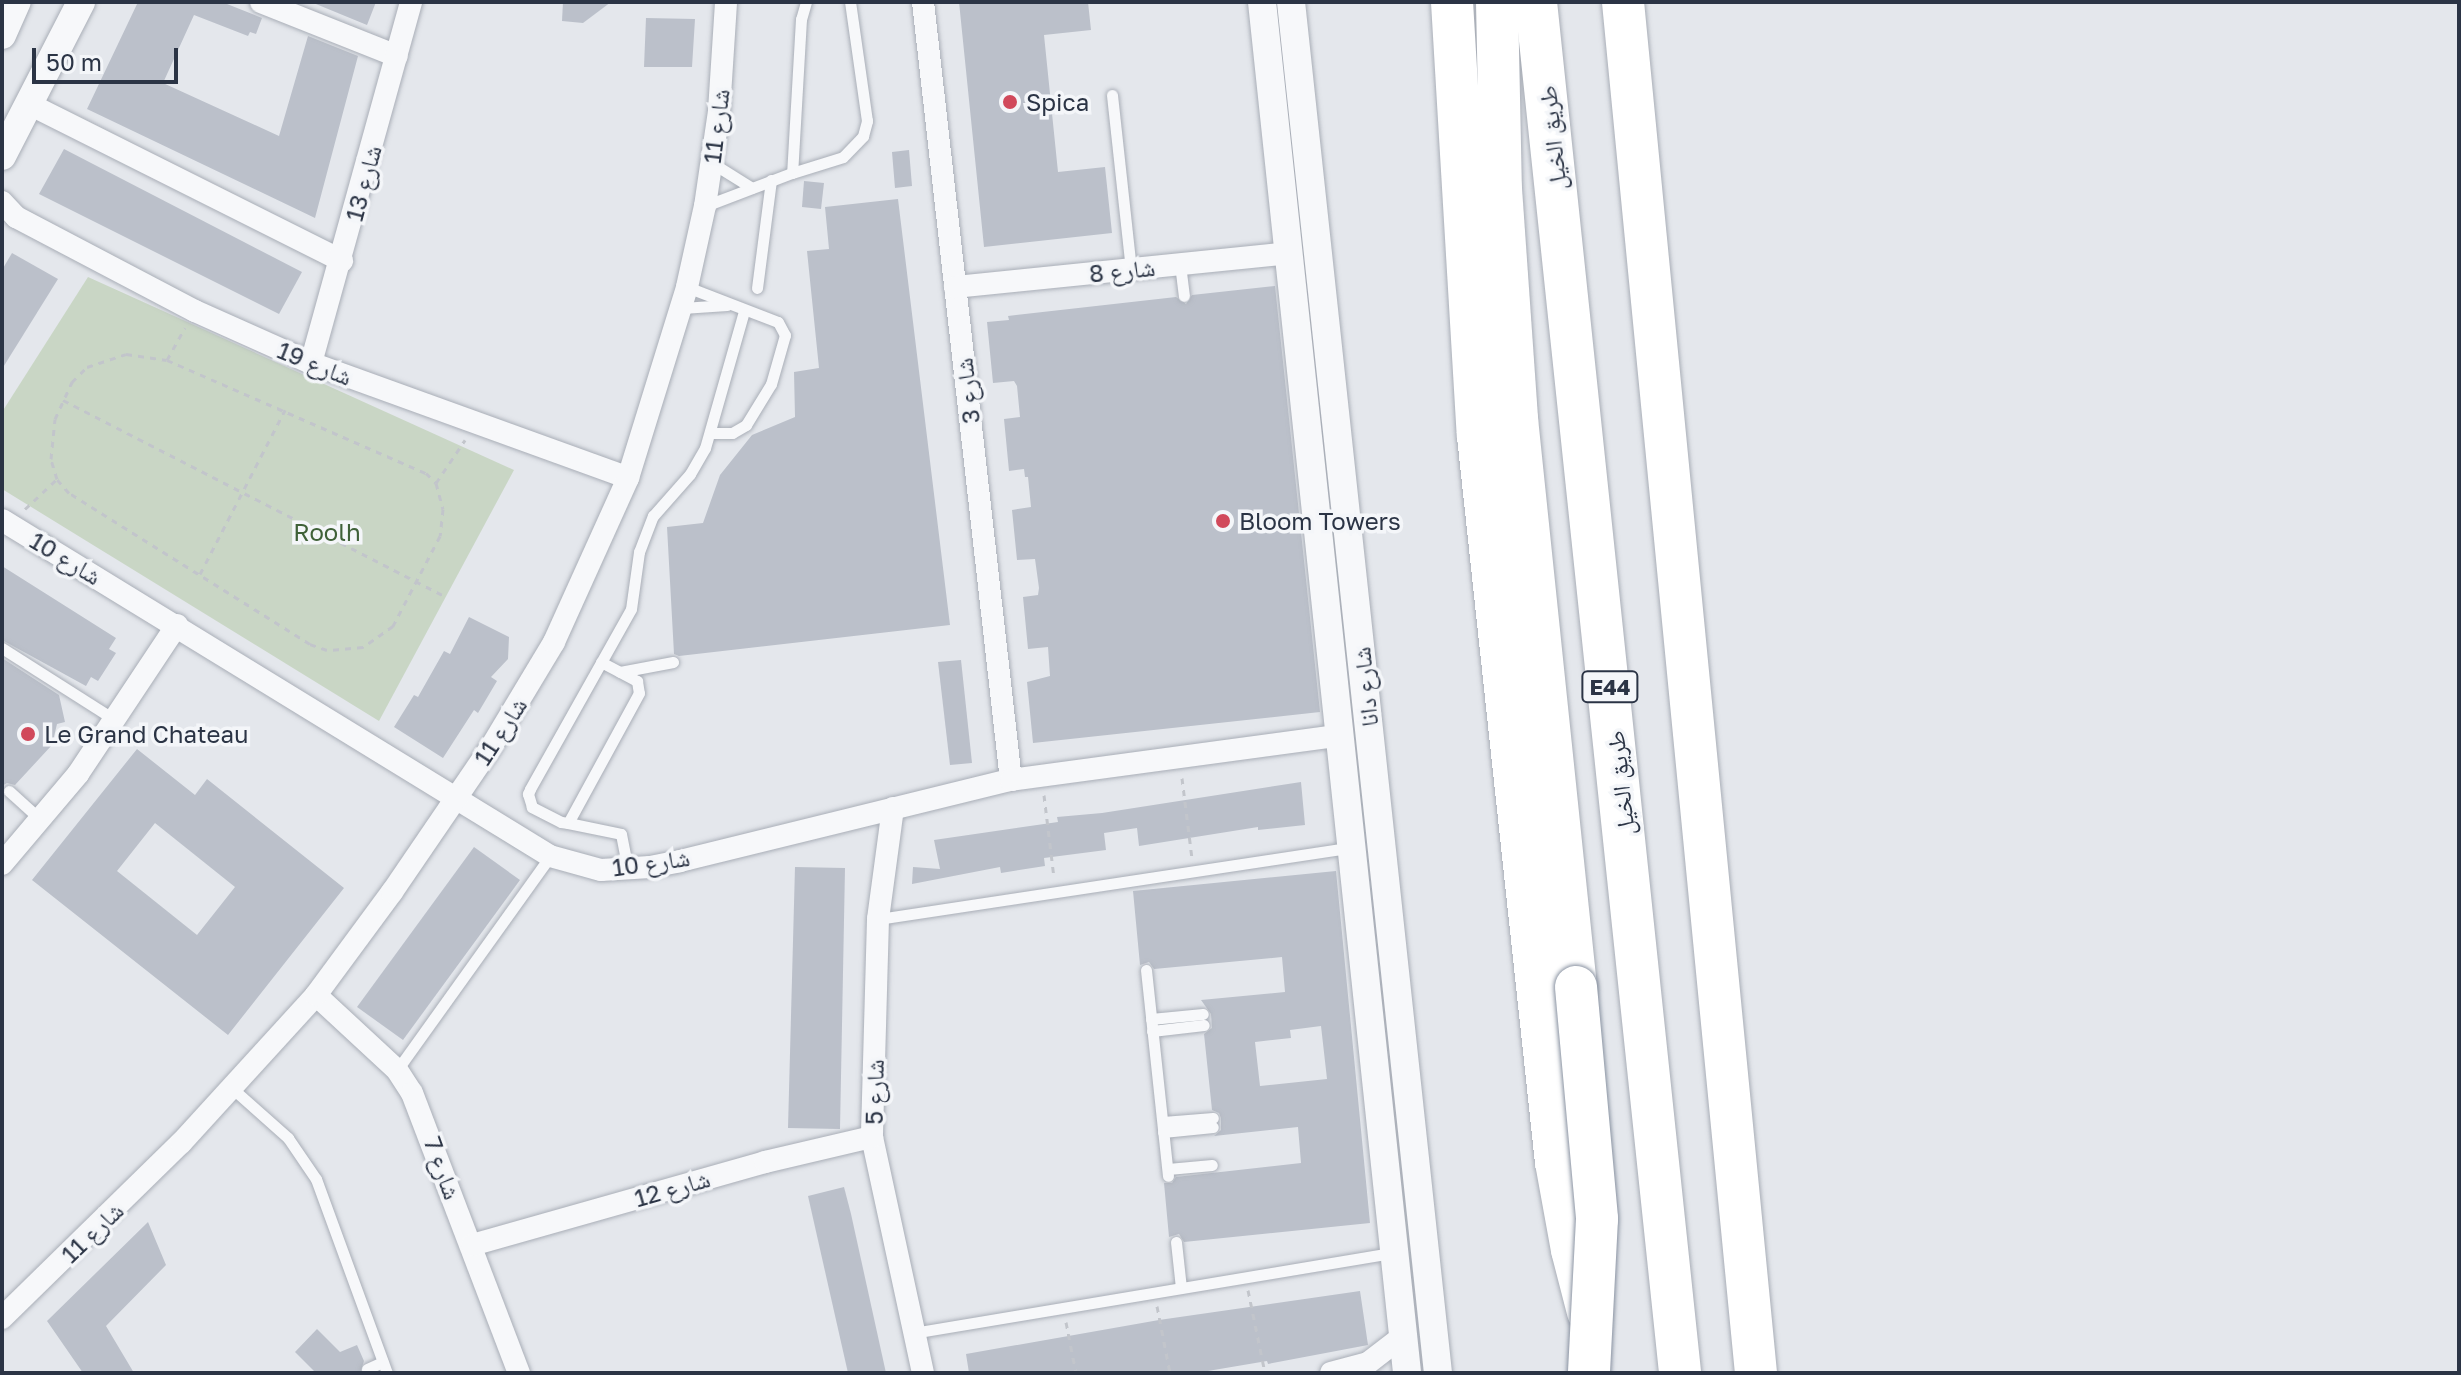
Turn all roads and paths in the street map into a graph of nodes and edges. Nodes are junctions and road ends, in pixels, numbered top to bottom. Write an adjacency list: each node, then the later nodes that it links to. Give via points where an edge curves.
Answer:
1 (17, 2): 15 (street)
2 (81, 2): 18 (street)
3 (261, 2): 16 (street)
4 (411, 2): 16 (street, شارع 13)
5 (726, 2): 20 (street, شارع 11)
6 (806, 2): 21 (lane)
7 (850, 2): 21 (lane, via 867,121 863,136 843,157)
8 (923, 2): 31 (street, شارع 3)
9 (1262, 2): 27 (street, شارع دانا)
10 (1291, 2): 26 (street, شارع دانا)
11 (1452, 2): 107 (highway, via 1478,436 1550,1117 1572,1250)
12 (1497, 2): 106 (highway, bridge, via 1501,189 1513,373 1597,1219)
13 (1536, 2): 108 (highway, طريق الخيل / E44)
14 (1623, 2): 109 (highway)
15 (2, 35)
16 (397, 56): 28 (street, شارع 13)
17 (1112, 95): 30 (lane)
18 (31, 105): 19 (street); 28 (street)
19 (2, 156)
20 (712, 163): 23 (lane); 24 (street, شارع 11)
21 (792, 173): 22 (lane)
22 (771, 180): 23 (lane); 32 (lane)
23 (752, 188): 24 (lane)
24 (705, 206): 34 (street, شارع 11)
25 (7, 212): 36 (street, شارع 19)
26 (1319, 248): 27 (street, via 1305,271); 27 (street, via 1314,229 1301,225 1295,227); 58 (street, شارع دانا)
27 (1288, 251): 29 (street, شارع 8); 59 (street, شارع دانا)
28 (342, 261): 39 (street, شارع 13)
29 (1180, 264): 30 (street, شارع 8); 33 (lane)
30 (1131, 269): 31 (street, شارع 8)
31 (955, 287): 62 (street, شارع 3)
32 (757, 288)
33 (1184, 296)
34 (684, 297): 35 (lane); 35 (lane); 44 (street, شارع 11)
35 (728, 305): 37 (lane)
36 (195, 311): 38 (path); 39 (street, شارع 19)
37 (744, 311): 43 (lane); 43 (lane, via 783,328 774,375 746,425 732,433)
38 (167, 360): 40 (path, via 147,355 105,358 87,367); 41 (path)
39 (311, 363): 42 (street, شارع 19)
40 (63, 400): 45 (path, via 50,439); 47 (path)
41 (285, 410): 46 (path, via 414,465); 47 (path)
42 (476, 425): 44 (street, شارع 19); 46 (path)
43 (710, 433): 54 (lane, via 699,462 665,500 645,533 631,609)
44 (628, 478): 64 (street, شارع 11, via 554,642)
45 (57, 479): 48 (path); 49 (path, via 76,498)
46 (436, 483): 50 (path, via 443,509 440,536)
47 (242, 492): 49 (path); 50 (path)
48 (6, 522): 52 (street, شارع 10)
49 (200, 575): 50 (path, via 310,644 346,651 372,643 393,626)
50 (418, 582): 51 (path)
51 (444, 596)
52 (177, 625): 57 (street); 64 (street, شارع 10)
53 (2, 648): 57 (lane)
54 (601, 662): 56 (lane); 67 (lane, via 528,794 532,807)
55 (673, 662): 56 (lane)
56 (620, 672): 67 (lane, via 637,681 639,693)
57 (115, 720): 66 (street)
58 (1370, 737): 59 (street, via 1366,718 1352,712 1345,713); 59 (street, via 1364,761 1357,764 1349,763); 105 (street, شارع دانا)
59 (1338, 738): 60 (street, شارع 10); 68 (street, شارع دانا)
60 (1180, 757): 61 (street, شارع 10); 72 (path)
61 (1042, 776): 62 (street, شارع 10); 73 (path)
62 (1011, 780): 65 (street, شارع 10)
63 (9, 791): 66 (lane)
64 (456, 797): 69 (street, شارع 10); 76 (street, شارع 11)
65 (893, 808): 71 (street, شارع 10); 74 (street, شارع 5)
66 (42, 820): 70 (street)
67 (568, 823): 71 (lane, via 617,830 625,838)
68 (1350, 848): 72 (lane); 87 (street, شارع دانا)
69 (550, 856): 71 (street, شارع 10, via 588,867); 79 (lane)
70 (2, 864)
71 (628, 869)
72 (1193, 870): 73 (lane, via 1136,884)
73 (1055, 890): 74 (lane)
74 (878, 919): 83 (street, شارع 5)
75 (1146, 970): 78 (lane)
76 (316, 995): 79 (street, شارع 7); 80 (street, شارع 11)
77 (1203, 1019): 78 (lane)
78 (1152, 1025): 82 (lane)
79 (397, 1070): 86 (street, شارع 7, via 424,1116)
80 (233, 1089): 92 (street, شارع 11); 95 (lane, via 288,1138 316,1179)
81 (1213, 1122): 82 (lane)
82 (1163, 1127): 84 (lane, via 1168,1173)
83 (872, 1137): 86 (street, شارع 12); 93 (street, شارع 5)
84 (1212, 1165)
85 (1176, 1242): 89 (lane)
86 (472, 1245): 98 (street, شارع 7)
87 (1394, 1253): 88 (lane); 94 (street, شارع دانا)
88 (1246, 1277): 89 (lane); 102 (path)
89 (1181, 1288): 90 (lane)
90 (1154, 1292): 91 (lane); 101 (path)
91 (1063, 1308): 93 (lane); 100 (path)
92 (2, 1318)
93 (913, 1333): 99 (street, شارع 5)
94 (1403, 1336): 97 (street); 104 (street, شارع دانا)
95 (385, 1368): 96 (lane)
96 (367, 1369)
97 (1364, 1371): 103 (street)
98 (519, 1373)
99 (923, 1373)
100 (1076, 1373)
101 (1170, 1373)
102 (1265, 1373)
103 (1331, 1373)
104 (1407, 1373)
105 (1438, 1373)
106 (1589, 1373)
107 (1608, 1373)
108 (1680, 1373)
109 (1756, 1373)

